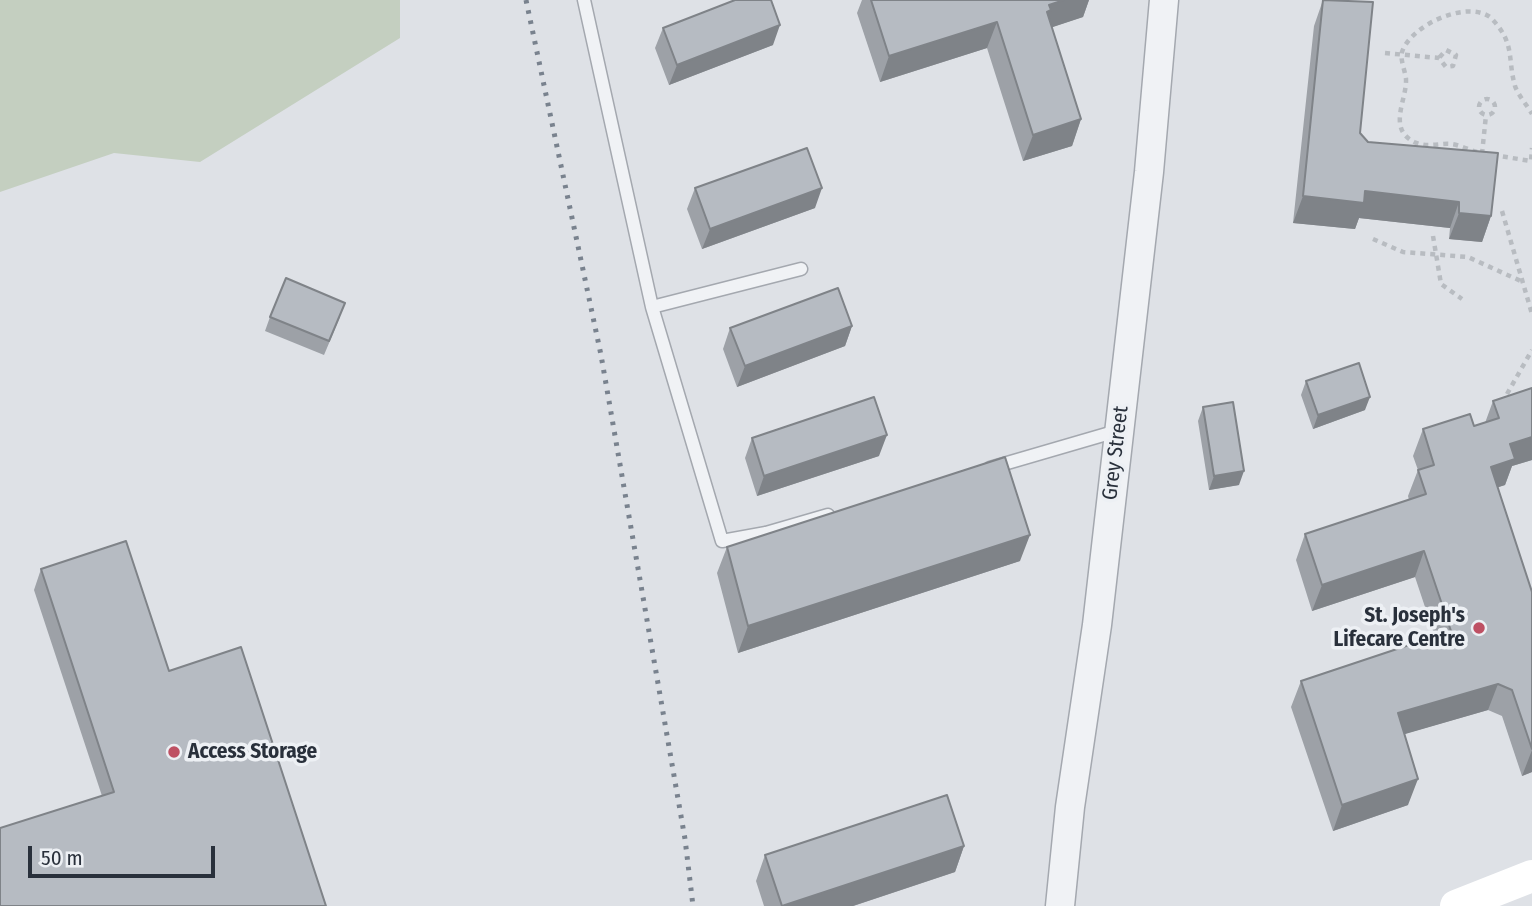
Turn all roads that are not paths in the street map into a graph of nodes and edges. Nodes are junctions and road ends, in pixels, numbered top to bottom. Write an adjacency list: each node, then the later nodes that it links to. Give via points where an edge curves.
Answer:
1 (584, 0): 4 (lane)
2 (1164, 0): 5 (street, Grey Street, via 1149,172)
3 (801, 270): 4 (lane)
4 (652, 307): 7 (lane, via 722,541)
5 (1117, 431): 6 (lane); 9 (street, Grey Street)
6 (976, 472)
7 (845, 510)
8 (1532, 876): 10 (main road)
9 (1060, 906)
10 (1456, 906)

